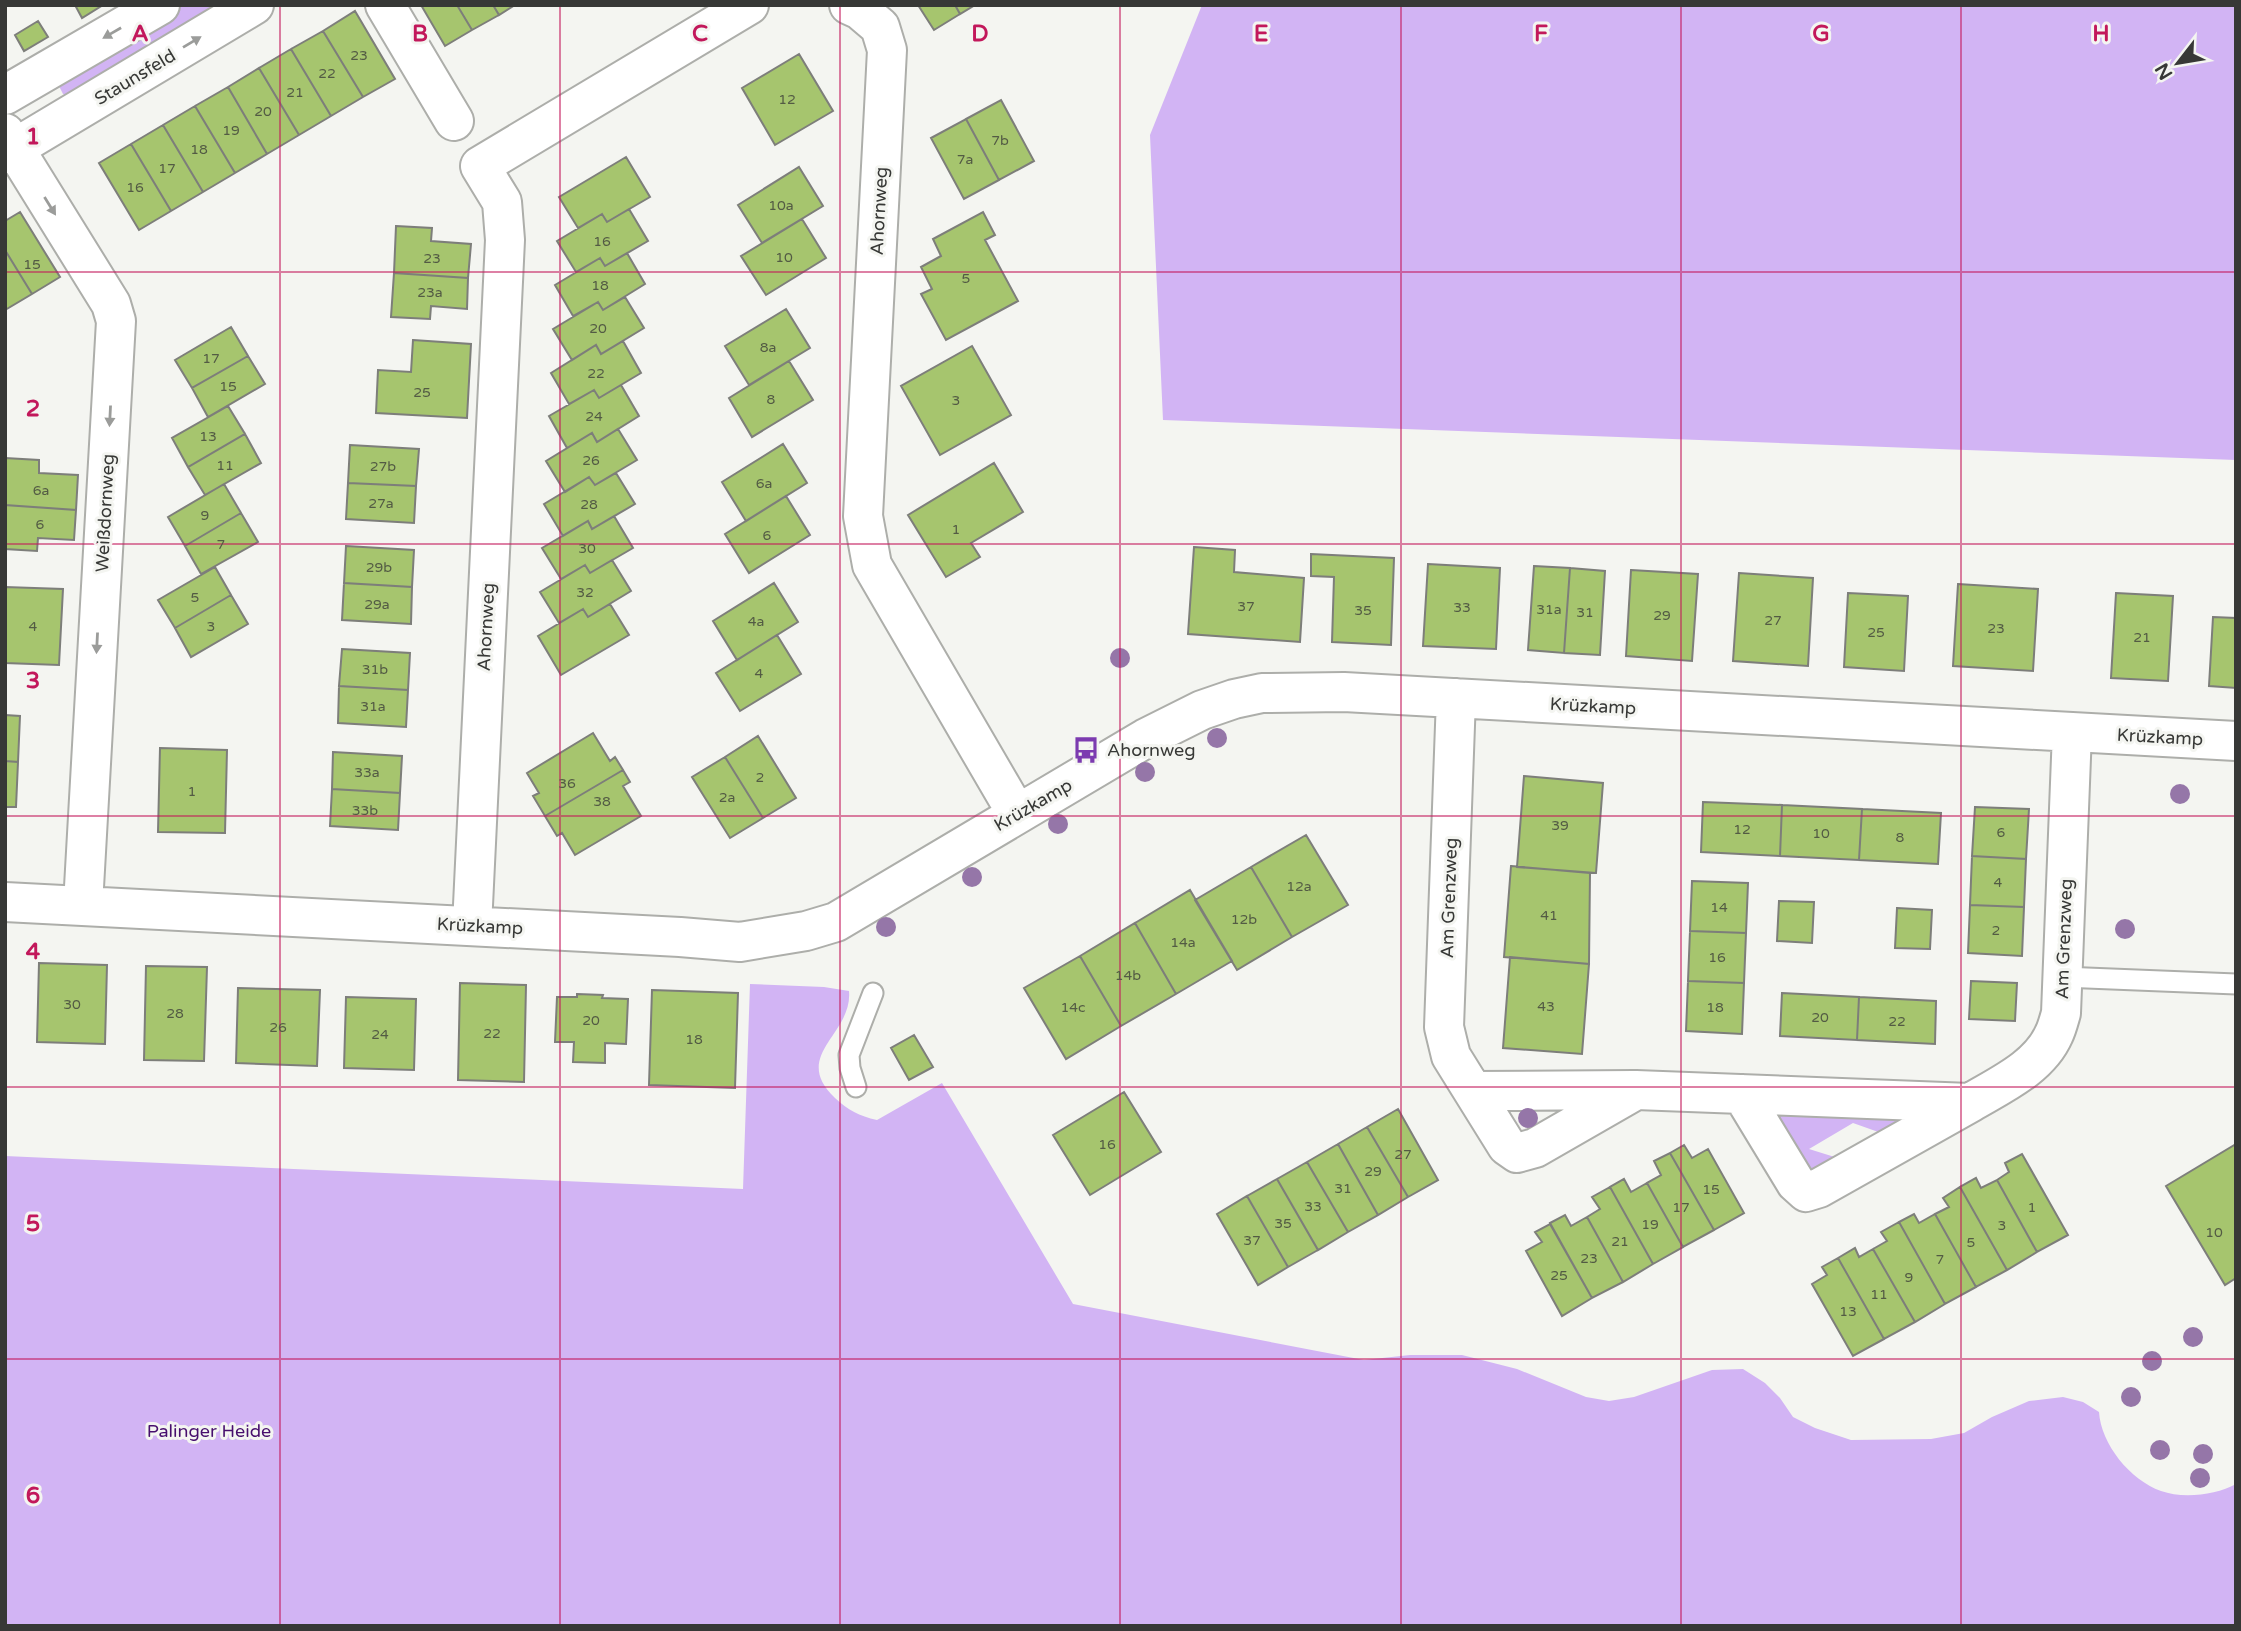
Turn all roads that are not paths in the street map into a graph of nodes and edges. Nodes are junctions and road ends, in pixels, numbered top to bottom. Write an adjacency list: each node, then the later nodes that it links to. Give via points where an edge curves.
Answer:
1 (160, 5): 6 (street, one-way to 6)
2 (254, 5): 7 (street, Staunsfeld, one-way to 2)
3 (385, 5): 8 (street, Ahornweg)
4 (749, 5): 8 (street)
5 (849, 5): 12 (street, Ahornweg, via 880,27 887,50 863,516 872,565)
6 (5, 95)
7 (8, 145): 14 (street, Weißdornweg, one-way to 14, via 111,304 116,321)
8 (468, 146): 15 (street, Ahornweg, via 502,202 505,240)
9 (1456, 698): 10 (street, Krüzkamp); 12 (street, Krüzkamp, via 1344,692 1234,699 1146,738); 21 (street, Am Grenzweg, via 1444,1027 1451,1056)
10 (2072, 732): 11 (street, Krüzkamp); 16 (street, Am Grenzweg)
11 (2236, 741)
12 (1017, 814): 15 (street, Krüzkamp, via 836,922 806,931 740,942)
13 (5, 902): 14 (street, Krüzkamp)
14 (83, 905): 15 (street, Krüzkamp)
15 (472, 926)
16 (2062, 977): 17 (lane); 23 (street, Am Grenzweg, via 2061,1013 2041,1055)
17 (2236, 984)
18 (873, 993): 19 (lane, via 849,1055)
19 (856, 1087)
20 (1636, 1090): 21 (street); 21 (street, Am Grenzweg, via 1535,1148 1517,1153 1507,1146); 22 (street)
21 (1473, 1091)
22 (1742, 1094): 23 (street); 23 (street, Am Grenzweg, via 1806,1192)
23 (1970, 1103)

